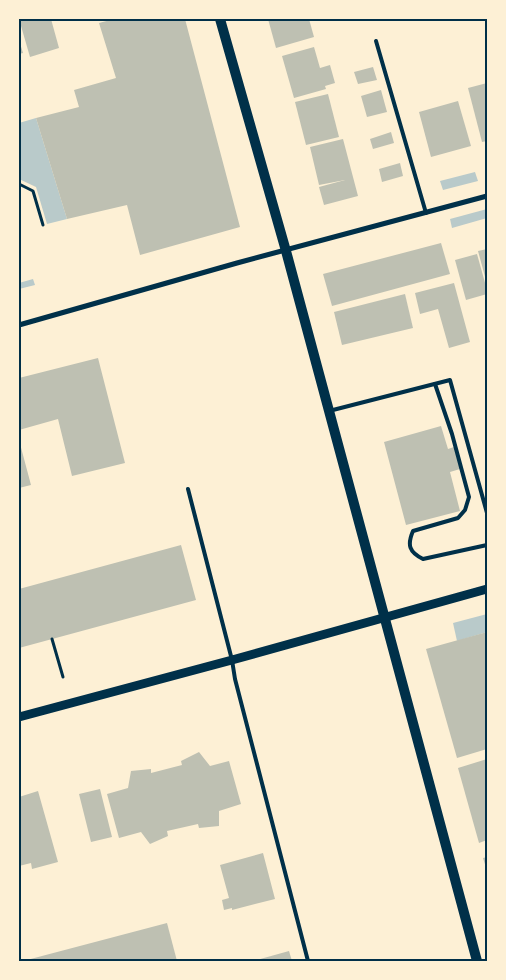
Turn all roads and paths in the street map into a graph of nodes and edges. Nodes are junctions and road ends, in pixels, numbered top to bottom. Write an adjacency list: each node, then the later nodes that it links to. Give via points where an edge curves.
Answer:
1 (220, 19): 7 (main road)
2 (376, 41): 5 (lane)
3 (19, 184): 6 (path, via 33,191)
4 (487, 196): 5 (street)
5 (426, 213): 7 (street)
6 (43, 225)
7 (286, 251): 8 (street); 10 (main road)
8 (19, 325)
9 (436, 384): 10 (lane); 12 (lane, via 450,380); 13 (lane, via 469,497 458,518 413,531 411,548 423,559)
10 (328, 411): 15 (main road)
11 (188, 489): 17 (lane)
12 (487, 513)
13 (487, 545)
14 (487, 589): 15 (street)
15 (384, 618): 17 (street); 21 (main road)
16 (52, 639): 18 (path)
17 (232, 660): 19 (street); 20 (lane)
18 (63, 677)
19 (19, 717)
20 (308, 961)
21 (477, 961)

